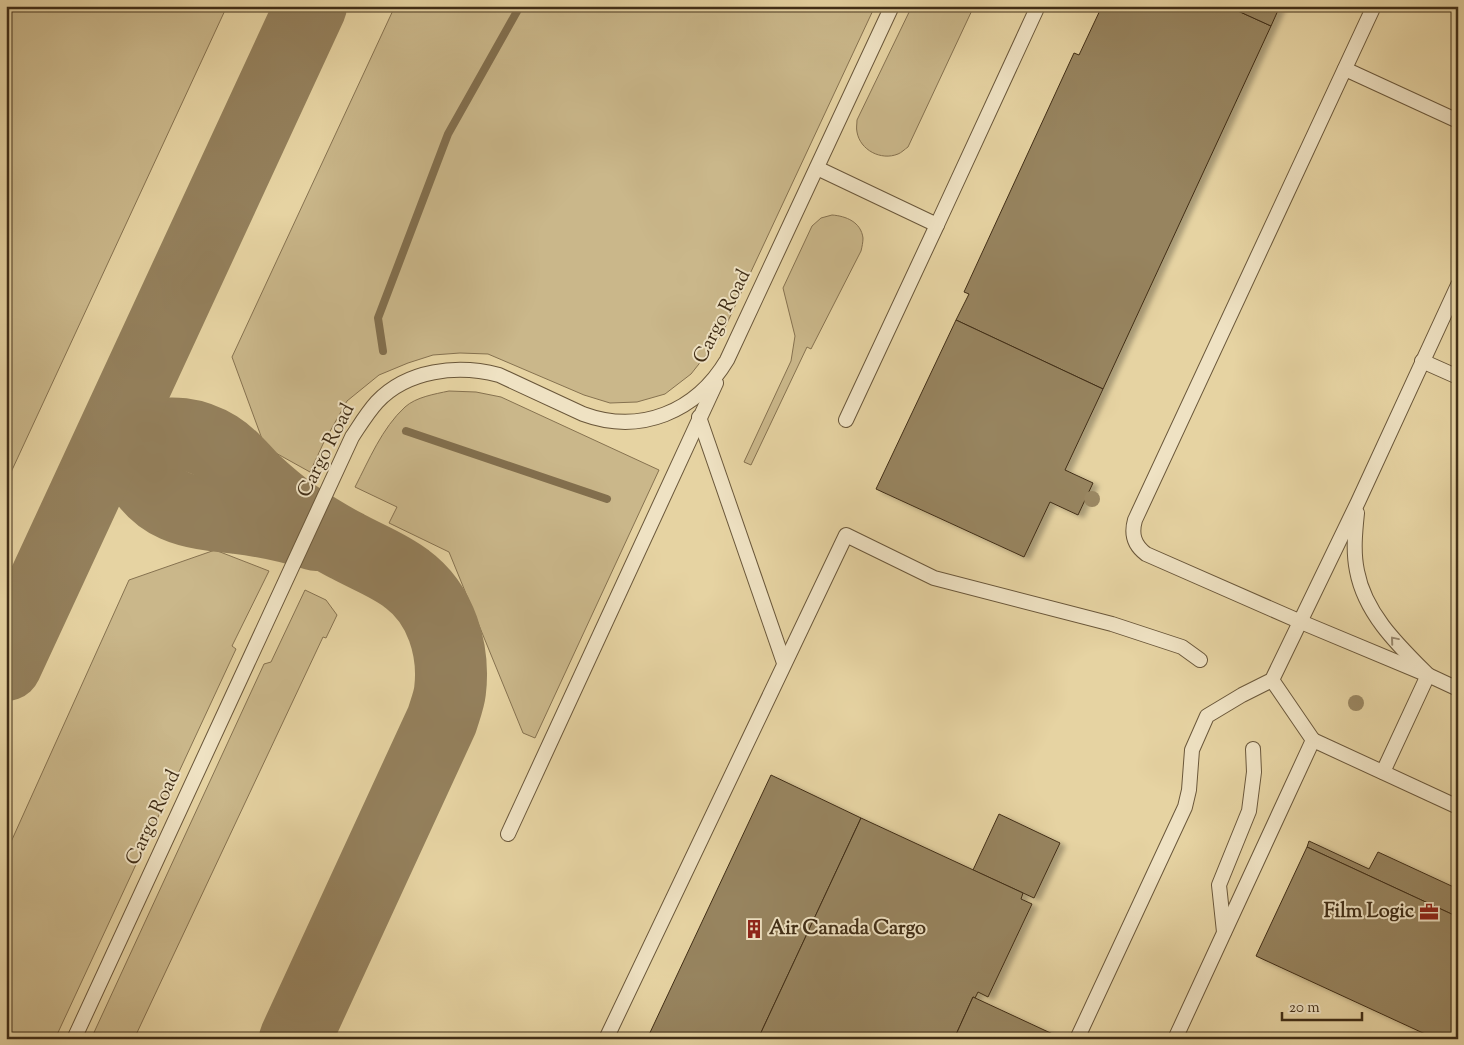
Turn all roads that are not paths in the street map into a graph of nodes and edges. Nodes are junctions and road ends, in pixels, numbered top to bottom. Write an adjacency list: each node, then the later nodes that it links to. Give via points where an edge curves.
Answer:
1 (892, 6): 6 (lane, Cargo Road)
2 (1038, 6): 7 (lane)
3 (1374, 6): 4 (lane)
4 (1345, 69): 5 (lane); 15 (lane, via 1132,529 1136,544 1146,554)
5 (1458, 122)
6 (817, 168): 7 (lane); 9 (lane, Cargo Road)
7 (937, 225): 13 (lane)
8 (1458, 285): 10 (lane)
9 (727, 360): 12 (lane); 27 (lane, Cargo Road, via 717,376 693,400 667,414 636,422 596,419 499,375 473,370 444,370 414,378 400,384 377,402 352,437)
10 (1422, 361): 11 (lane); 14 (lane)
11 (1458, 377)
12 (699, 417): 17 (lane); 25 (lane)
13 (846, 420)
14 (1358, 502): 15 (lane); 18 (lane, one-way to 14, via 1397,644 1365,597 1357,571 1354,538)
15 (1301, 622): 18 (lane); 19 (lane)
16 (1200, 660): 17 (lane, via 1182,647 1112,624 934,578 846,535)
17 (784, 663): 28 (lane)
18 (1428, 675): 20 (lane); 23 (lane)
19 (1272, 680): 21 (lane); 29 (lane, via 1207,716 1192,750 1185,807)
20 (1458, 689)
21 (1313, 740): 23 (lane); 26 (lane)
22 (1253, 749): 26 (lane, via 1249,811 1219,885)
23 (1383, 772): 24 (lane)
24 (1458, 807)
25 (508, 834)
26 (1224, 934): 30 (lane)
27 (74, 1039)
28 (606, 1039)
29 (1077, 1039)
30 (1175, 1039)

